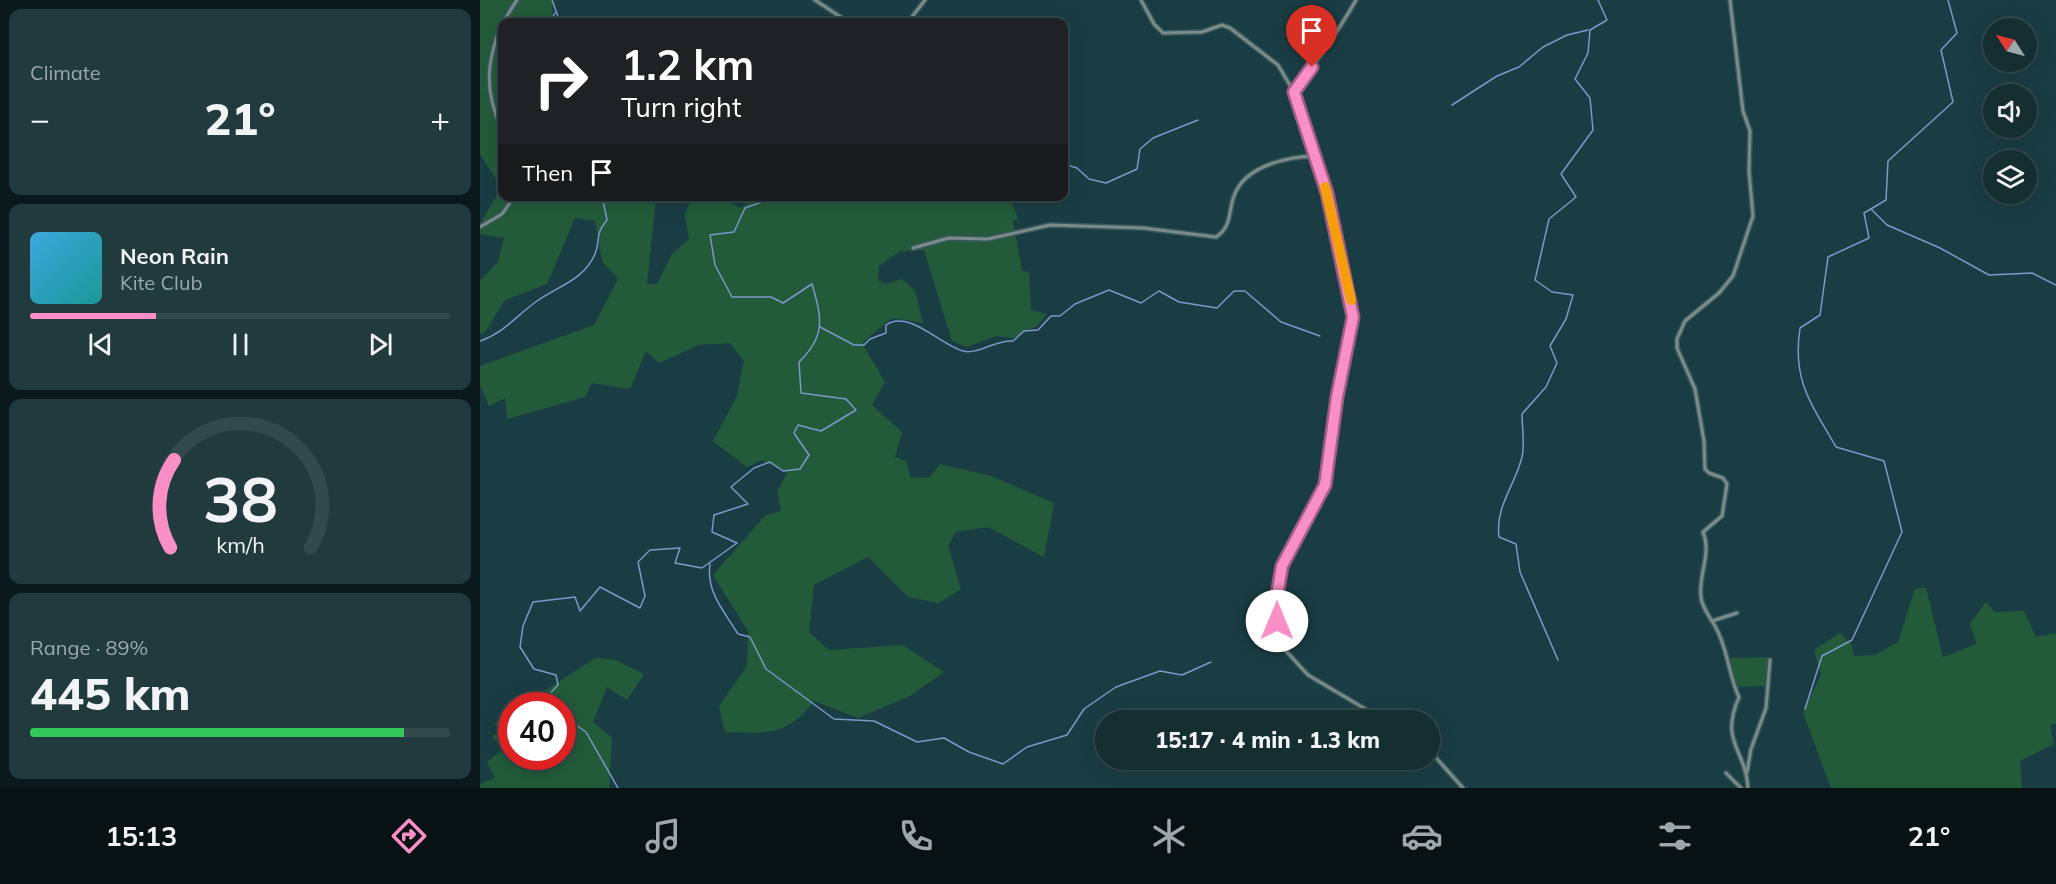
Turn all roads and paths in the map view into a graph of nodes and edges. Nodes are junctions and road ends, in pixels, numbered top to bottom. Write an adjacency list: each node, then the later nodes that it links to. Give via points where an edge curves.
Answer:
1 (517, 0): 7 (street)
2 (815, 0): 8 (street)
3 (925, 0): 9 (street)
4 (1141, 0): 11 (street, via 1163,33 1202,32 1222,25 1230,28 1278,65)
5 (1356, 0): 11 (street)
6 (1730, 0): 18 (street, via 1743,111 1750,131 1753,216 1733,276 1685,321 1677,339 1677,348 1695,389 1705,469 1727,484 1722,516 1703,532 1707,541 1701,601)
7 (506, 18)
8 (842, 18)
9 (911, 18)
10 (498, 36): 12 (street, via 491,54 488,91)
11 (1294, 92): 13 (street)
12 (498, 119)
13 (1316, 156): 16 (street, via 1275,162 1251,175 1234,196 1226,230 1215,237 1143,228 1050,225 988,239 960,236); 20 (street, via 1353,317 1325,485 1282,566 1277,621 1286,651 1300,668)
14 (511, 201): 15 (street, via 502,214)
15 (480, 227)
16 (913, 248)
17 (1737, 613): 18 (street)
18 (1712, 621): 22 (street, via 1723,643 1739,697 1733,710 1731,740)
19 (1770, 660): 22 (street, via 1766,708)
20 (1368, 710)
21 (1440, 762): 24 (street)
22 (1747, 773): 26 (street)
23 (1726, 774): 25 (street)
24 (1463, 788)
25 (1741, 788)
26 (1748, 788)

